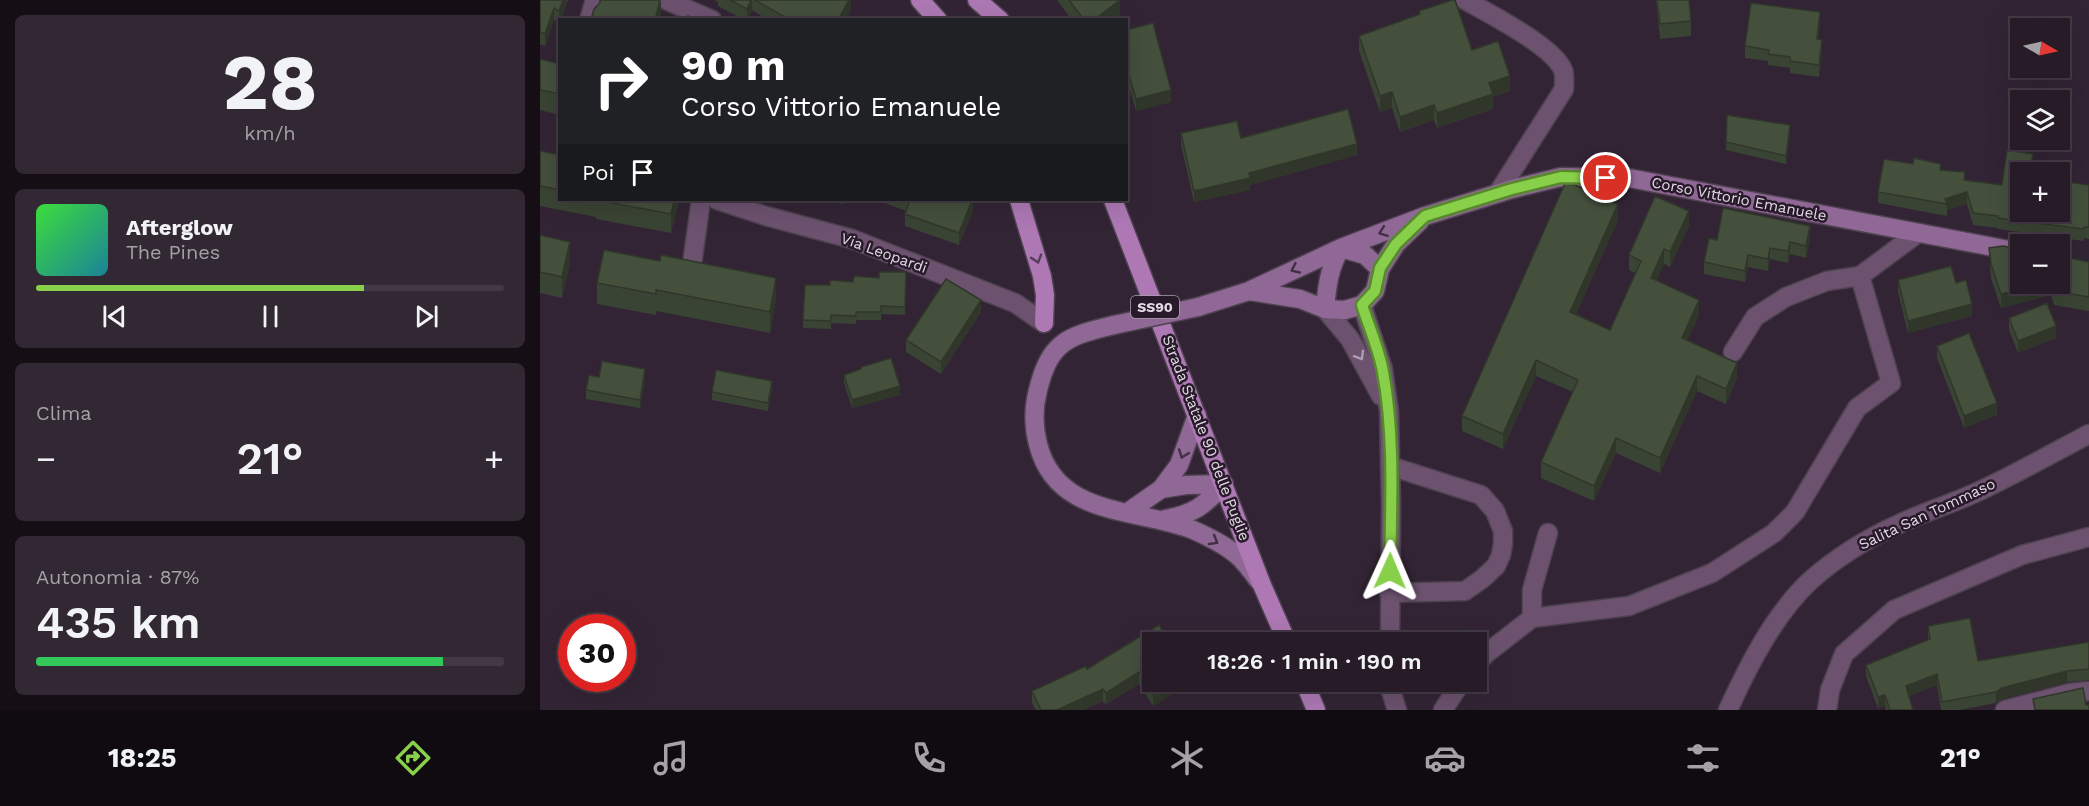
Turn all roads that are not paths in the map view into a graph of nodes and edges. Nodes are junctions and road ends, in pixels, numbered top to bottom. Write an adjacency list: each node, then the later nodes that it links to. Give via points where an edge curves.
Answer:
1 (595, 0): 6 (street)
2 (666, 0): 7 (street)
3 (920, 0): 8 (main road)
4 (977, 0): 9 (main road)
5 (1465, 0): 10 (street, via 1551,54 1563,70 1564,88)
6 (590, 18)
7 (707, 18)
8 (936, 18)
9 (998, 18)
10 (1498, 193): 15 (street, Corso Vittorio Emanuele); 16 (street, Corso Vittorio Emanuele, via 1561,177 1629,178)
11 (701, 201): 20 (street)
12 (720, 201): 25 (street, Via Leopardi, via 852,239 1015,303)
13 (1020, 201): 25 (main road, one-way to 25, via 1042,276)
14 (1113, 201): 29 (main road, Strada Statale 90 delle Puglie / SS90)
15 (1425, 216): 17 (street, Corso Vittorio Emanuele, one-way to 17); 19 (street, Corso Vittorio Emanuele, via 1396,244)
16 (1918, 233): 18 (street, Corso Vittorio Emanuele); 21 (street)
17 (1341, 248): 19 (street, via 1365,255); 22 (street, Corso Vittorio Emanuele, one-way to 22); 24 (street, via 1332,261)
18 (2010, 250)
19 (1380, 268): 23 (street, Corso Vittorio Emanuele, via 1375,291)
20 (691, 271)
21 (1860, 276): 27 (street, via 1827,281 1786,297 1755,316); 40 (street, via 1891,383 1857,408 1795,512 1774,533 1712,573 1629,606)
22 (1249, 291): 24 (street, Corso Vittorio Emanuele, via 1300,299); 26 (street, Corso Vittorio Emanuele, bridge, via 1198,307 1081,333)
23 (1362, 305): 24 (street, Corso Vittorio Emanuele, via 1345,310); 28 (street, via 1383,369)
24 (1325, 309): 28 (street, one-way to 28, via 1350,339)
25 (1044, 323): 26 (street)
26 (1057, 347): 34 (street, via 1043,368 1035,402 1034,426 1041,459 1059,483 1086,503)
27 (1733, 352)
28 (1389, 411): 31 (street)
29 (1197, 415): 32 (main road, Strada Statale 90 delle Puglie / SS90); 33 (street, one-way to 33, via 1179,465)
30 (2089, 434): 51 (street, Salita San Tommaso, via 1975,493 1851,549 1811,580 1792,602 1766,637)
31 (1390, 466): 39 (street); 39 (street, via 1481,495 1495,511 1503,531 1503,544 1496,566 1465,591)
32 (1224, 484): 33 (street); 35 (street, via 1187,515); 38 (main road, Strada Statale 90 delle Puglie / SS90)
33 (1161, 489): 34 (street)
34 (1128, 512): 35 (street)
35 (1160, 520): 38 (street, one-way to 38, via 1209,537 1239,557)
36 (1548, 532): 40 (street, via 1532,590)
37 (2089, 537): 52 (street, via 2022,555 1894,610 1844,654)
38 (1262, 585): 41 (main road, Strada Statale 90 delle Puglie / SS90)
39 (1389, 593): 42 (street)
40 (1532, 618): 43 (street)
41 (1283, 632)
42 (1390, 632)
43 (1487, 653)
44 (1309, 692): 48 (main road)
45 (1391, 692): 49 (street)
46 (1455, 692): 50 (street)
47 (2089, 692): 53 (street, via 2070,693)
48 (1316, 710)
49 (1397, 710)
50 (1443, 710)
51 (1728, 710)
52 (1827, 710)
53 (2005, 710)

